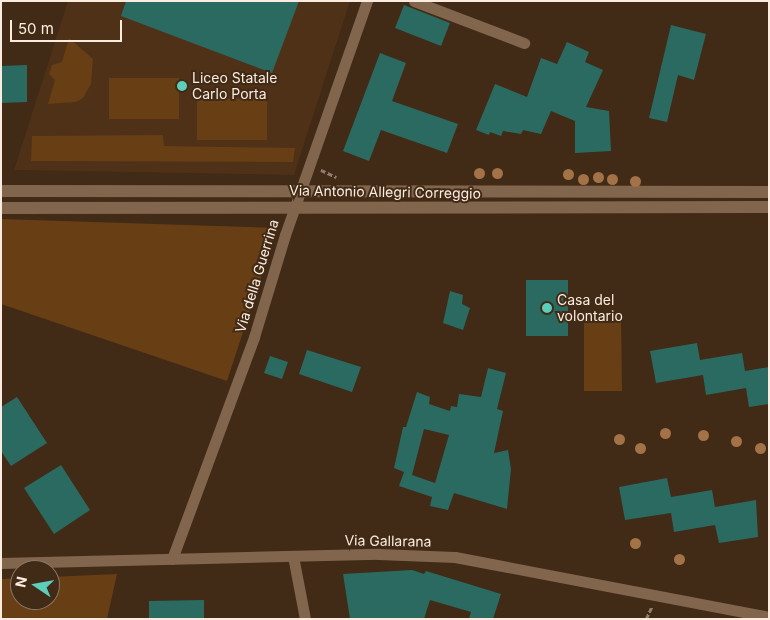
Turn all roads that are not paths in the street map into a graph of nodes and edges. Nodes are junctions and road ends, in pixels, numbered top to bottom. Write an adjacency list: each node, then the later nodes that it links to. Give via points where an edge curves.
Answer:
1 (368, 1): 6 (street, Via della Guerrina)
2 (414, 1): 3 (street)
3 (524, 43)
4 (1, 191): 6 (street, Via Antonio Allegri Correggio)
5 (769, 192): 6 (street, Via Antonio Allegri Correggio)
6 (297, 200): 7 (street, Via Antonio Allegri Correggio); 8 (street, Via Antonio Allegri Correggio); 10 (street, Via della Guerrina, via 251,346)
7 (769, 207)
8 (1, 208)
9 (293, 556): 10 (street, Via Gallarana); 12 (street, Via Gallarana, via 378,554 455,557); 13 (street)
10 (172, 559): 11 (street, Via Gallarana)
11 (1, 563)
12 (769, 617)
13 (305, 619)

